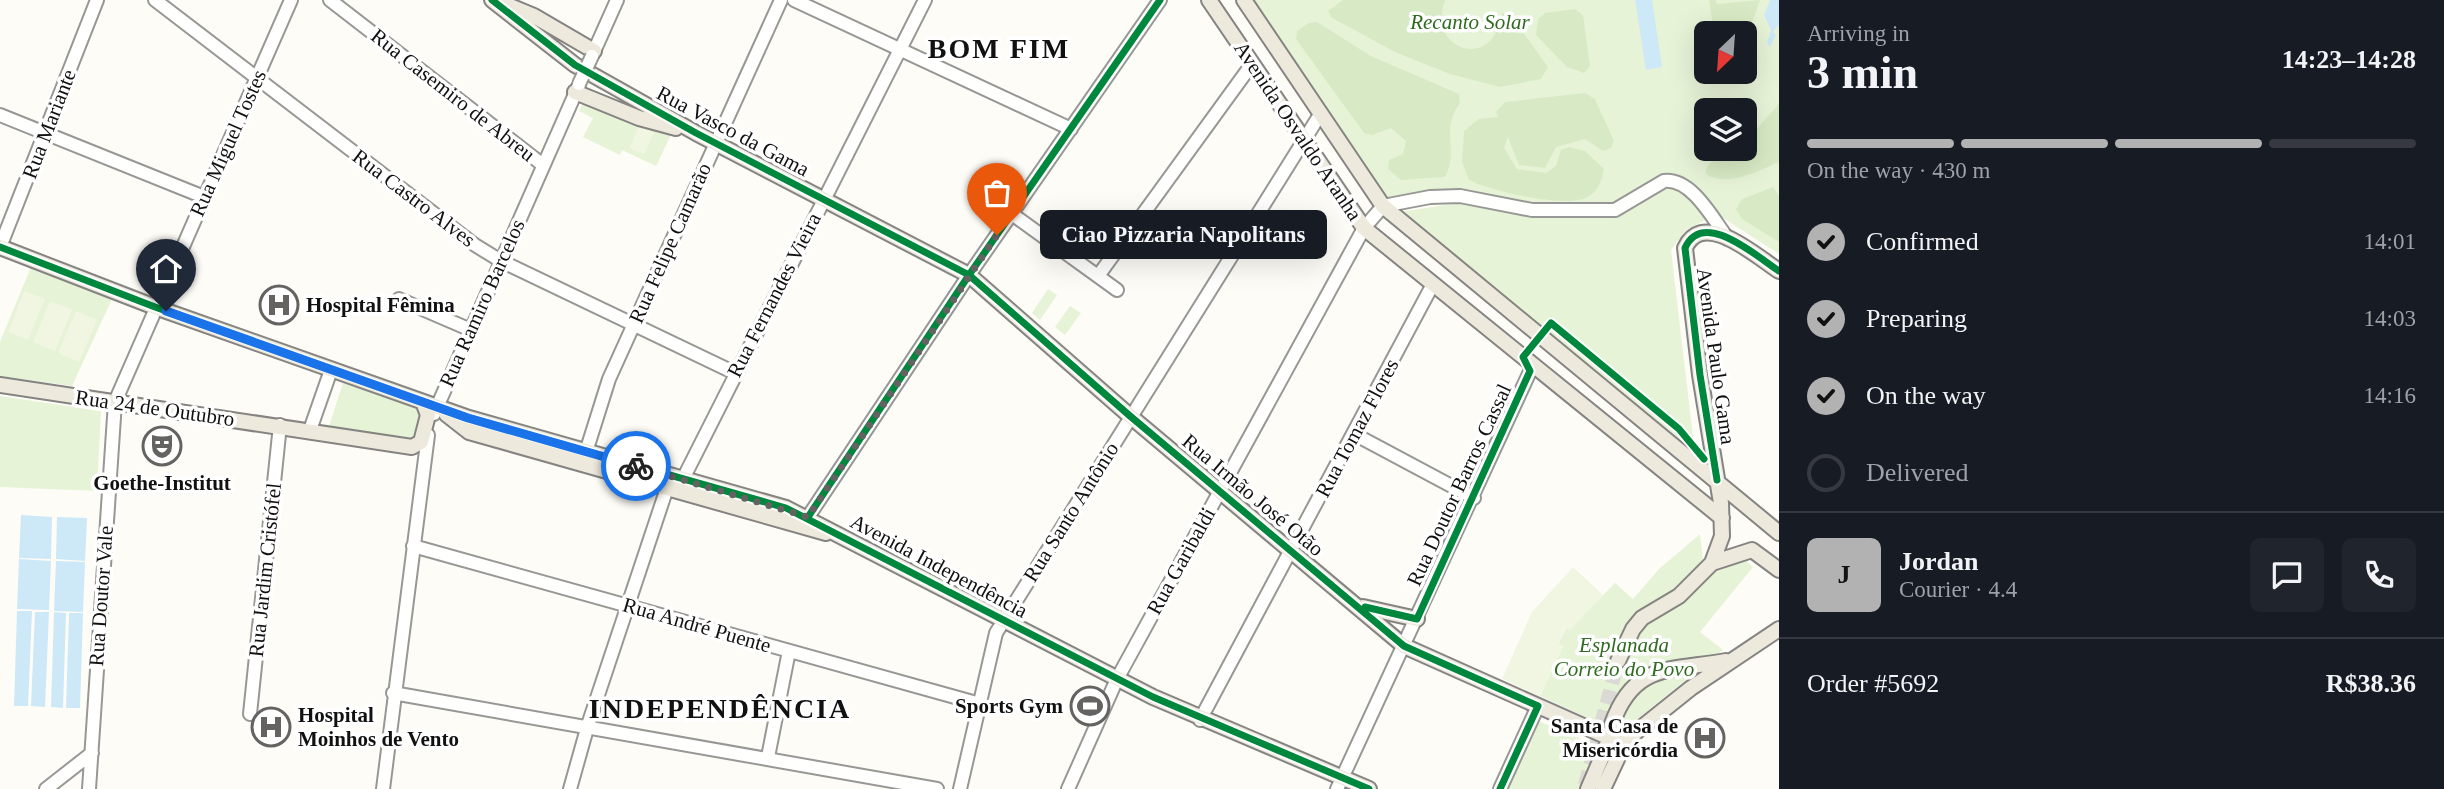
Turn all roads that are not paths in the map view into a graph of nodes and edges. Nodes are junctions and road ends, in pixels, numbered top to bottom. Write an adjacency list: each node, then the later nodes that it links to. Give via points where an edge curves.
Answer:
1 (97, 0): 21 (street, Rua Mariante)
2 (155, 0): 16 (street, Rua Castro Alves)
3 (291, 0): 16 (street, Rua Miguel Tostes)
4 (330, 0): 25 (street, Rua Casemiro de Abreu)
5 (493, 0): 14 (main road, via 534,16); 22 (main road, Rua Vasco da Gama, via 575,65)
6 (617, 0): 14 (street, Rua Ramiro Barcelos)
7 (780, 0): 24 (street, Rua Felipe Camarão)
8 (794, 0): 13 (street)
9 (925, 0): 13 (street, Rua Fernandes Vieira)
10 (1160, 0): 20 (street)
11 (1209, 0): 15 (main road, Avenida Osvaldo Aranha)
12 (1244, 0): 18 (main road, Avenida Osvaldo Aranha)
13 (899, 48): 20 (street); 27 (street, Rua Fernandes Vieira)
14 (593, 53): 17 (street, Rua Ramiro Barcelos, bridge)
15 (1252, 64): 23 (main road, Avenida Osvaldo Aranha); 36 (street)
16 (257, 78): 26 (street, Rua Miguel Tostes); 33 (street, Rua Castro Alves)
17 (577, 88): 22 (main road, via 639,118); 25 (street, Rua Ramiro Barcelos)
18 (1321, 113): 23 (street, Rua Santo Antônio); 28 (main road, Avenida Osvaldo Aranha)
19 (0, 115): 21 (street)
20 (1071, 129): 29 (street)
21 (46, 133): 26 (street); 32 (street, Rua Mariante)
22 (696, 133): 24 (main road, Rua Vasco da Gama)
23 (1304, 140): 30 (main road, Avenida Osvaldo Aranha); 49 (street, Rua Santo Antônio)
24 (716, 144): 27 (main road, Rua Vasco da Gama); 41 (street, Rua Felipe Camarão)
25 (543, 165): 33 (street, Rua Ramiro Barcelos)
26 (204, 197): 40 (street, Rua Miguel Tostes)
27 (822, 199): 35 (main road, Rua Vasco da Gama); 45 (street, Rua Fernandes Vieira)
28 (1383, 206): 30 (street, Rua Garibaldi); 31 (street, via 1460,196 1532,210 1605,211 1671,180 1684,185); 56 (main road, Avenida Osvaldo Aranha)
29 (1012, 214): 35 (street); 36 (street)
30 (1364, 228): 37 (main road, Avenida Osvaldo Aranha); 60 (street, Rua Garibaldi)
31 (1729, 239): 34 (main road); 53 (main road, Avenida Paulo Gama, via 1702,231 1688,241 1684,256)
32 (0, 247): 40 (main road, Avenida Independência)
33 (501, 261): 41 (street, Rua Castro Alves); 42 (street, Rua Ramiro Barcelos)
34 (1779, 271)
35 (969, 275): 49 (main road, Rua Irmão José Otão); 62 (street)
36 (1098, 276): 38 (street)
37 (1433, 284): 43 (main road, Avenida Osvaldo Aranha); 52 (street, Rua Tomaz Flores)
38 (1117, 290)
39 (399, 299): 42 (street)
40 (155, 307): 44 (main road, Avenida Independência); 47 (street, Rua Miguel Tostes)
41 (633, 325): 45 (street, Rua Castro Alves); 55 (street, Rua Felipe Camarão, via 609,379)
42 (471, 330): 48 (street, Rua Ramiro Barcelos)
43 (1533, 365): 61 (street, Rua Doutor Barros Cassal); 63 (main road, Avenida Osvaldo Aranha)
44 (331, 370): 48 (main road, Avenida Independência); 51 (street)
45 (735, 373): 57 (street, Rua Fernandes Vieira)
46 (0, 385): 47 (main road, Rua 24 de Outubro)
47 (115, 402): 50 (main road, Rua 24 de Outubro); 89 (street, Rua Doutor Vale)
48 (430, 404): 54 (main road, Rua Ramiro Barcelos); 55 (main road, Avenida Independência); 59 (main road, Avenida Independência, via 469,432)
49 (1130, 416): 60 (main road, Rua Irmão José Otão); 73 (street, Rua Santo Antônio)
50 (280, 425): 51 (main road, Rua 24 de Outubro); 83 (street, Rua Jardim Cristófel)
51 (310, 430): 54 (main road, Rua 24 de Outubro)
52 (1354, 434): 61 (street); 67 (street, Rua Tomaz Flores)
53 (1710, 443): 56 (main road); 58 (main road, Avenida Paulo Gama)
54 (418, 448): 66 (street, Rua Ramiro Barcelos)
55 (586, 452): 57 (main road, Avenida Independência)
56 (1699, 466): 58 (main road, Avenida Osvaldo Aranha)
57 (683, 479): 62 (main road, Avenida Independência)
58 (1717, 480): 63 (main road, Avenida Paulo Gama); 64 (main road, Avenida Osvaldo Aranha)
59 (667, 488): 65 (main road, Avenida Independência); 70 (street)
60 (1220, 489): 67 (main road, Rua Irmão José Otão); 79 (street, Rua Garibaldi)
61 (1474, 498): 72 (street, Rua Doutor Barros Cassal)
62 (808, 517): 65 (main road, Avenida Independência)
63 (1722, 518): 68 (main road, Avenida Paulo Gama, via 1722,536)
64 (1779, 533)
65 (851, 541): 73 (main road, Avenida Independência)
66 (413, 546): 70 (street, Rua André Puente); 80 (street, Rua Ramiro Barcelos)
67 (1291, 550): 71 (main road, Rua Irmão José Otão); 84 (street, Rua Tomaz Flores)
68 (1712, 563): 69 (main road, via 1752,550); 78 (main road, via 1679,596 1642,618)
69 (1779, 570)
70 (628, 605): 76 (street, Rua André Puente); 85 (street)
71 (1361, 607): 72 (main road); 75 (main road, Rua Irmão José Otão)
72 (1417, 619): 75 (street, Rua Doutor Barros Cassal)
73 (1004, 620): 79 (main road, Avenida Independência); 81 (street, Rua Santo Antônio, via 996,633)
74 (1779, 629): 77 (main road)
75 (1404, 646): 82 (main road, Rua Irmão José Otão); 90 (street, Rua Doutor Barros Cassal)
76 (789, 651): 81 (street, Rua André Puente); 88 (street)
77 (1736, 657): 86 (main road, via 1648,674 1626,694); 87 (main road)
78 (1618, 661)
79 (1116, 679): 84 (main road, Avenida Independência); 97 (street, Rua Garibaldi)
80 (393, 693): 85 (street); 93 (street, Rua Ramiro Barcelos)
81 (980, 704): 96 (street, Rua Santo Antônio)
82 (1538, 706): 86 (main road, Rua Irmão José Otão); 99 (street)
83 (250, 714)
84 (1200, 720): 90 (main road, Avenida Independência)
85 (588, 725): 88 (street); 94 (street)
86 (1606, 736): 87 (main road, Rua Irmão José Otão); 100 (main road)
87 (1626, 740): 101 (main road)
88 (768, 757): 95 (street)
89 (91, 758): 91 (street); 92 (street, Rua Doutor Vale)
90 (1340, 784): 98 (main road, Avenida Independência)
91 (46, 789)
92 (89, 789)
93 (383, 789)
94 (570, 789)
95 (937, 789)
96 (960, 789)
97 (1068, 789)
98 (1369, 789)
99 (1500, 789)
100 (1588, 789)
101 (1603, 789)

